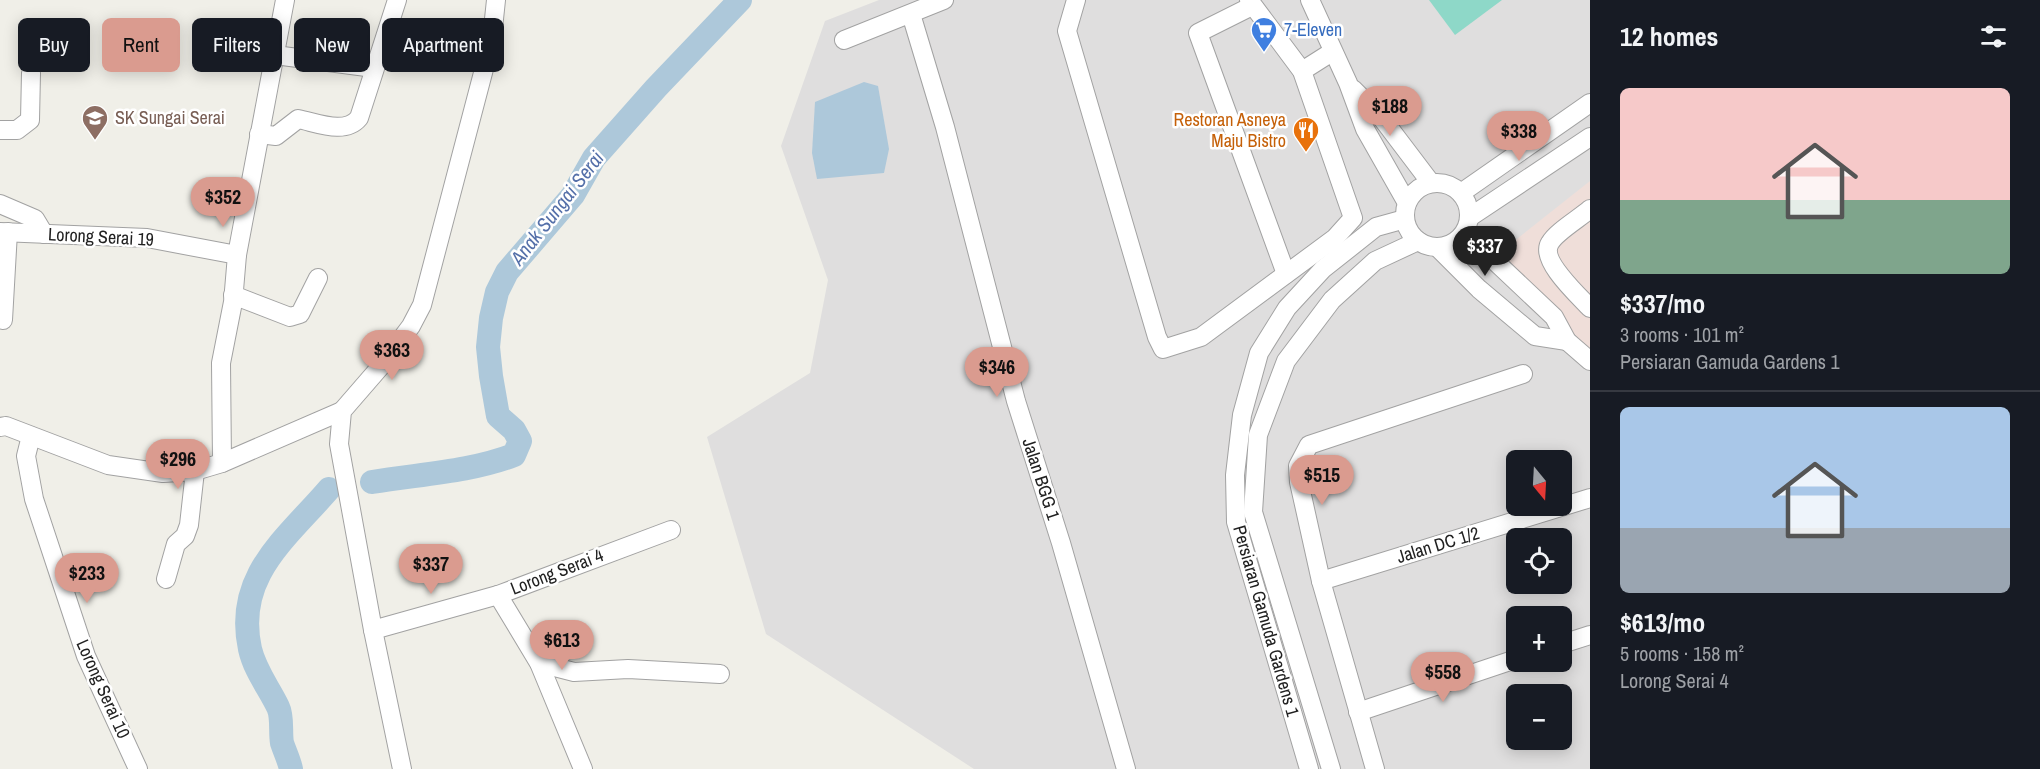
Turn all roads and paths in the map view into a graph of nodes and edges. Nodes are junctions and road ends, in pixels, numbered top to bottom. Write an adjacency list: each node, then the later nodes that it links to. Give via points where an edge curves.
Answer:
1 (285, 0): 9 (street)
2 (397, 0): 13 (street)
3 (496, 0): 41 (street, via 492,38 422,304 411,326)
4 (944, 0): 8 (street)
5 (1076, 0): 33 (street, via 1067,31 1126,237 1163,349 1201,337)
6 (1310, 0): 11 (street)
7 (1250, 3): 14 (street); 33 (street, via 1198,33)
8 (911, 15): 10 (street); 61 (street, Jalan BGG 1, via 945,127 1016,401)
9 (282, 18)
10 (844, 40)
11 (1332, 52): 14 (street); 17 (street)
12 (282, 56): 13 (street)
13 (374, 68): 20 (street, via 359,118 349,127 298,119 276,136)
14 (1302, 71): 33 (street, via 1353,218 1335,238)
15 (272, 72): 20 (street)
16 (31, 73): 19 (street, via 30,120 17,130)
17 (1348, 83): 22 (street, via 1381,117); 26 (street, via 1365,129)
18 (1590, 103): 23 (street)
19 (0, 130)
20 (259, 134): 32 (street)
21 (1590, 137): 27 (street)
22 (1431, 183): 23 (street, via 1452,186); 26 (street, via 1413,194)
23 (1461, 193): 27 (street, via 1469,208)
24 (0, 204): 29 (street, via 35,219)
25 (1590, 209): 36 (street, via 1550,243 1546,253 1550,263)
26 (1406, 211): 30 (street, via 1407,227); 62 (street, Persiaran Gamuda Gardens 1, via 1376,227 1323,269 1287,308 1259,353 1242,415 1235,475 1236,522)
27 (1467, 225): 31 (street, via 1449,246); 38 (street, via 1554,317)
28 (4, 232): 29 (street, Lorong Serai 19); 37 (street)
29 (44, 234): 32 (street, Lorong Serai 19, via 147,238)
30 (1418, 241): 31 (street); 63 (street, Persiaran Gamuda Gardens 1, via 1375,261 1332,300 1286,361 1258,435 1253,512)
31 (1438, 248): 38 (street, via 1479,289 1536,336)
32 (237, 255): 35 (street)
33 (1286, 274)
34 (318, 278): 35 (street, via 296,317)
35 (233, 295): 44 (street, via 221,363)
36 (1590, 308)
37 (3, 320)
38 (1567, 341): 39 (street)
39 (1590, 361)
40 (1523, 374): 49 (street, via 1309,445 1298,466 1299,482)
41 (342, 411): 44 (street); 51 (street, via 339,444)
42 (0, 427): 43 (street)
43 (31, 436): 45 (street, via 108,465 163,473); 58 (street, Lorong Serai 10, via 26,456 38,510 86,656)
44 (222, 463): 45 (street)
45 (195, 471): 48 (street, via 189,525 176,544)
46 (1590, 498): 49 (street, Jalan DC 1/2)
47 (671, 530): 50 (street, Lorong Serai 4)
48 (166, 579)
49 (1321, 581): 57 (street)
50 (498, 595): 51 (street, Lorong Serai 4); 55 (street)
51 (373, 630): 59 (street)
52 (1590, 635): 53 (street)
53 (1572, 641)
54 (1506, 662): 57 (street)
55 (539, 663): 56 (street, via 574,672 628,669); 60 (street)
56 (720, 674)
57 (1358, 712): 64 (street)
58 (138, 769)
59 (402, 769)
60 (583, 769)
61 (1126, 769)
62 (1309, 769)
63 (1331, 769)
64 (1375, 769)

